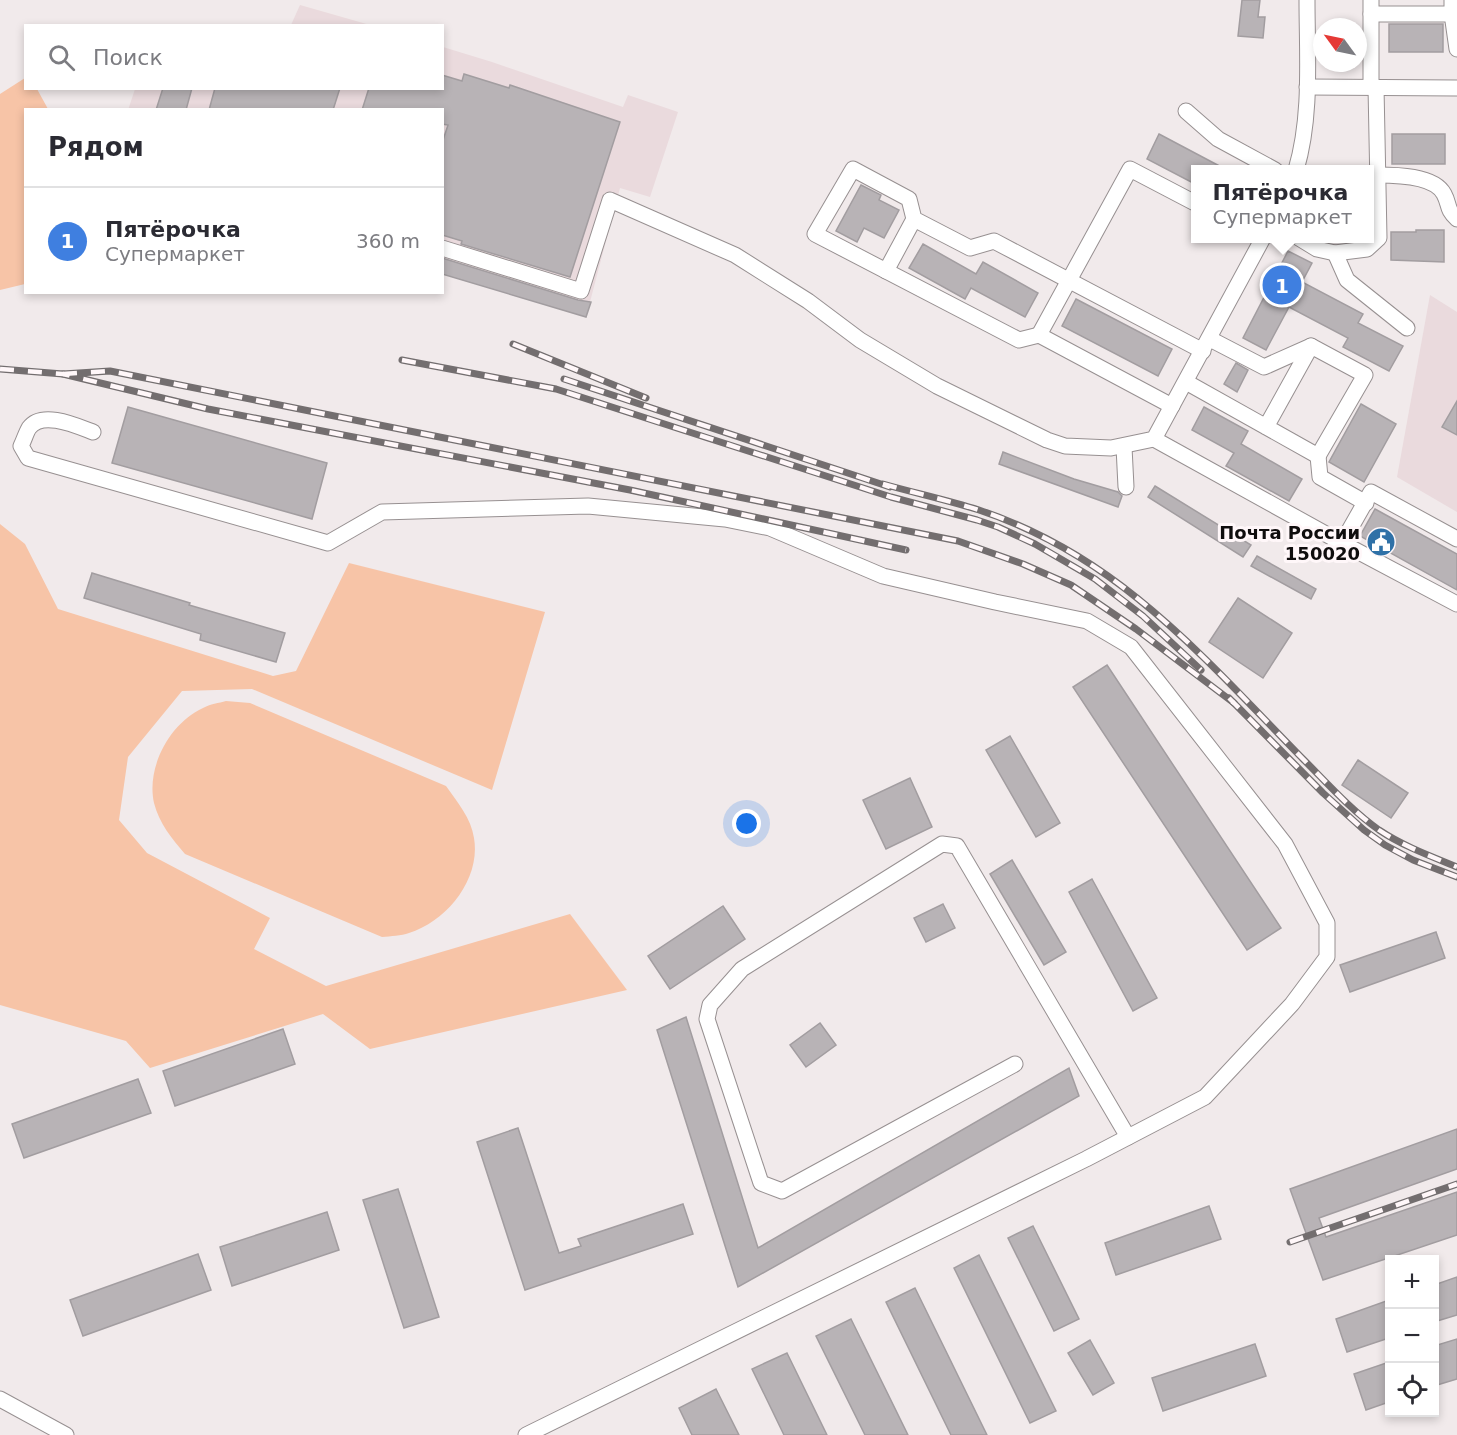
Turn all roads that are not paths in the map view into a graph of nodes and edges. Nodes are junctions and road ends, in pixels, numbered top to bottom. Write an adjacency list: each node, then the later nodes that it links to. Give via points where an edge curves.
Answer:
1 (1307, 0): 5 (street)
2 (1371, 7): 3 (street); 6 (street)
3 (1452, 7): 4 (street)
4 (1457, 49)
5 (1307, 87): 6 (street); 10 (street)
6 (1373, 87): 7 (street); 11 (street)
7 (1457, 88)
8 (1186, 111): 9 (street, via 1218,139)
9 (1266, 165)
10 (1298, 165)
11 (1377, 176): 14 (street, via 1403,174 1434,184 1444,192 1449,212); 17 (street, via 1379,238)
12 (1191, 201): 22 (street, via 1130,169)
13 (914, 219): 21 (street); 21 (street, via 909,199 853,169 815,234); 22 (street, via 970,248 994,241)
14 (1457, 219)
15 (1260, 243): 25 (street)
16 (1307, 243): 20 (street)
17 (1374, 243)
18 (1374, 243): 20 (street, via 1367,249)
19 (444, 249): 32 (street, via 581,291 610,200 735,255 808,301 860,340 937,386 1027,432 1065,446)
20 (1335, 254): 23 (street, via 1347,280)
21 (886, 271): 24 (street, via 1019,340)
22 (1069, 280): 24 (street); 25 (street)
23 (1407, 328)
24 (1039, 335): 28 (street)
25 (1206, 345): 26 (street, via 1264,368); 27 (street)
26 (1311, 346): 29 (street); 33 (street, via 1365,375)
27 (1186, 382): 28 (street); 29 (street)
28 (1172, 406): 31 (street)
29 (1266, 427): 33 (street)
30 (93, 432): 40 (street, via 56,419 36,422 21,446 28,458 328,543 382,512 588,506 725,519 770,528 883,576 1087,621 1131,647 1285,844 1327,923 1327,957 1293,1004 1205,1097)
31 (1154, 439): 32 (street); 37 (street)
32 (1124, 447): 34 (street)
33 (1318, 456): 35 (street, via 1320,477)
34 (1126, 487)
35 (1366, 503): 36 (street, via 1371,492); 37 (street)
36 (1457, 539)
37 (1342, 543): 38 (street)
38 (1457, 604)
39 (1015, 1064): 40 (street, via 782,1191 761,1183 707,1019 710,1005 742,969 942,844 957,846)
40 (1128, 1137): 43 (street)
41 (0, 1399): 42 (street)
42 (66, 1435)
43 (526, 1435)

